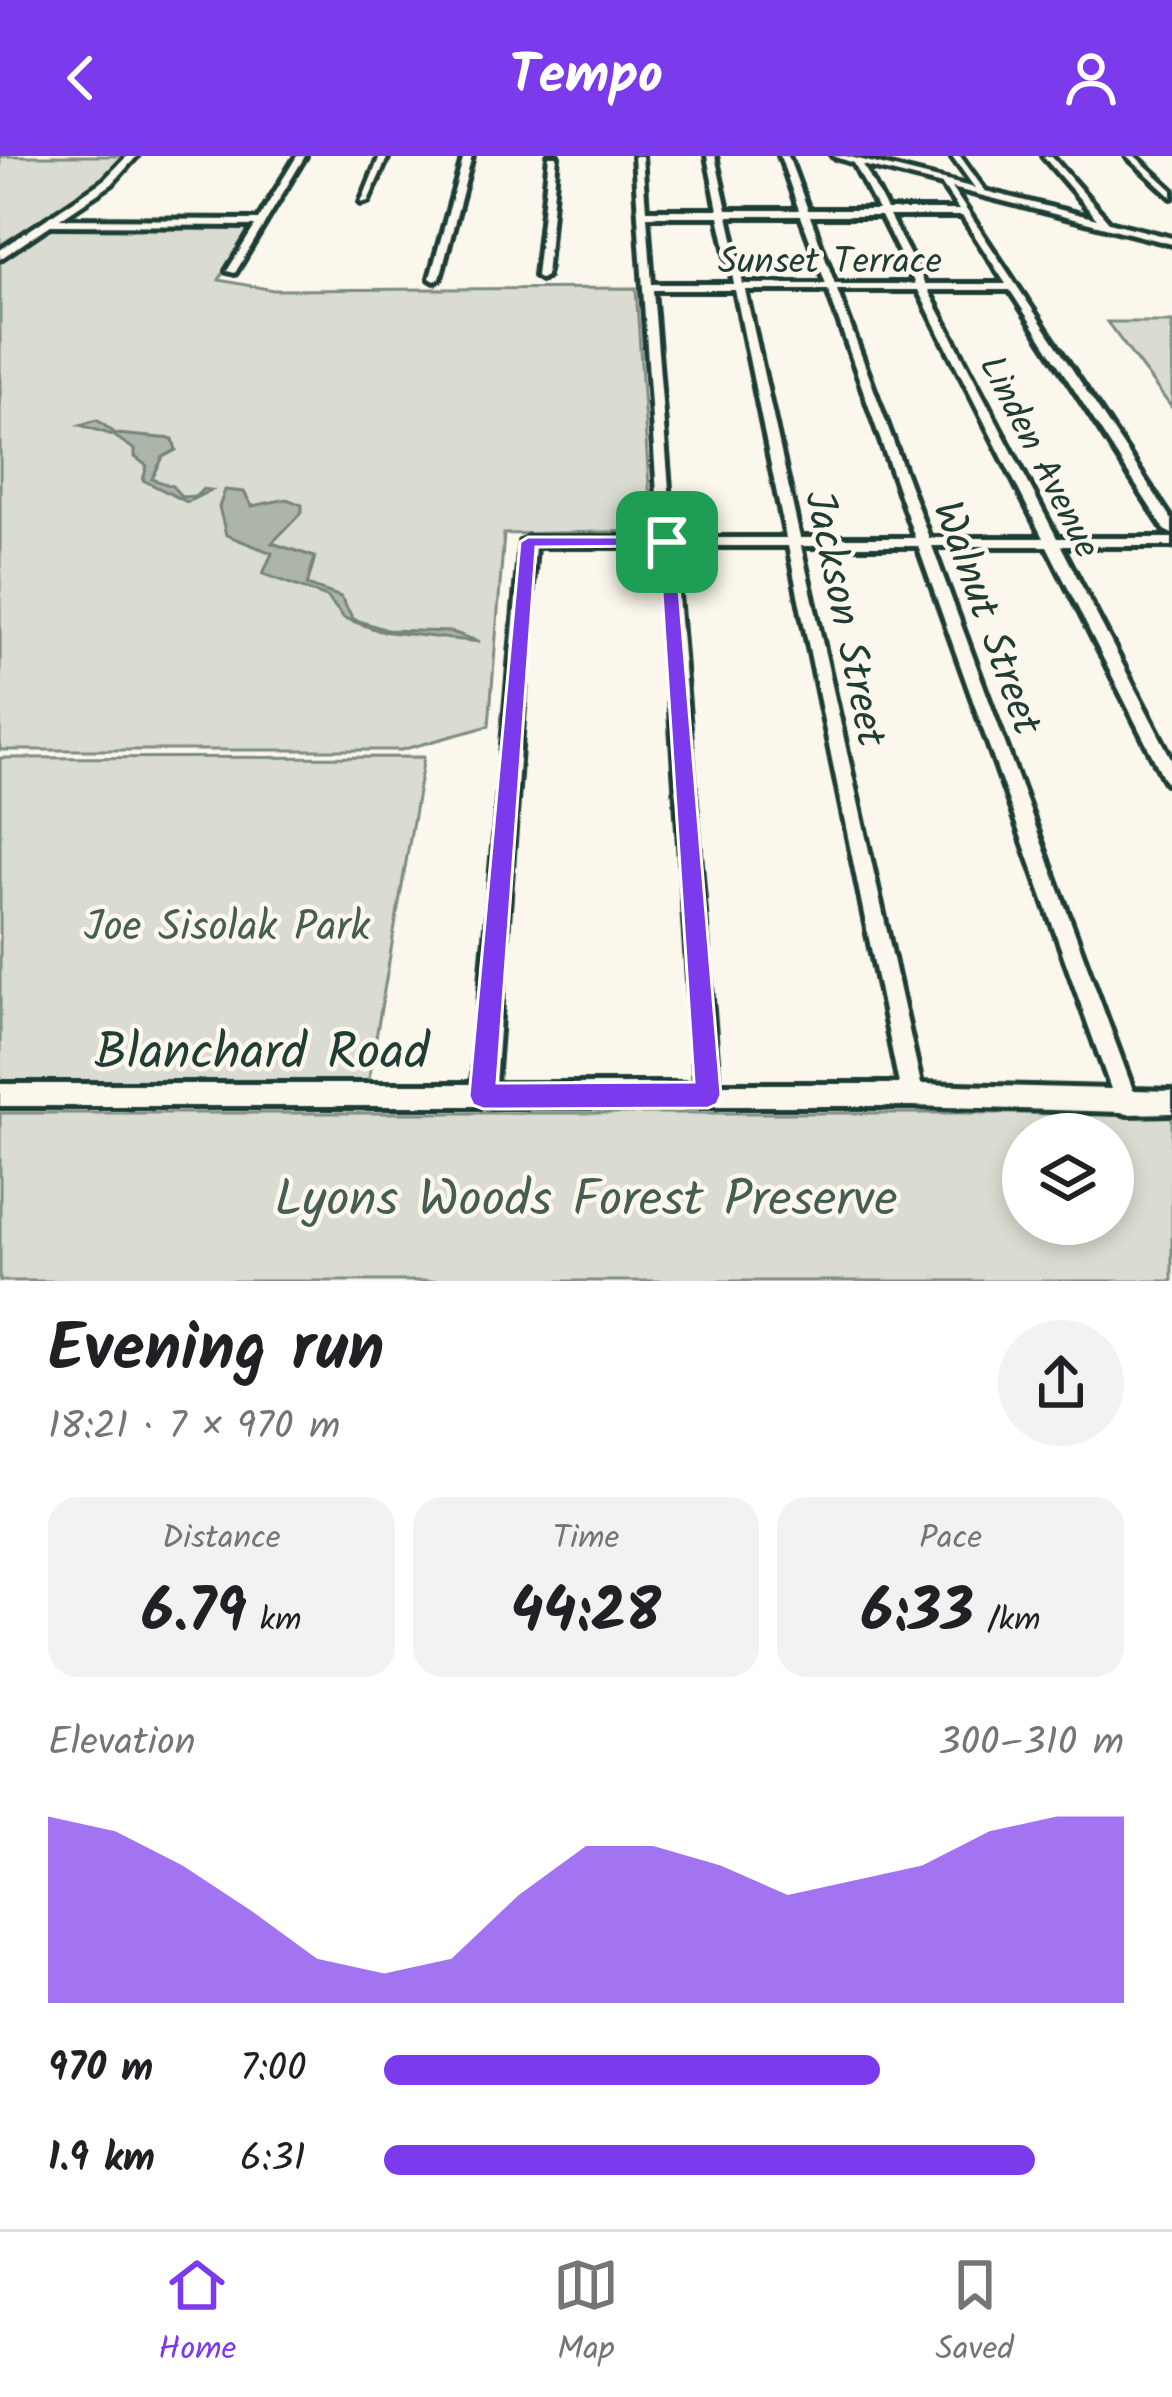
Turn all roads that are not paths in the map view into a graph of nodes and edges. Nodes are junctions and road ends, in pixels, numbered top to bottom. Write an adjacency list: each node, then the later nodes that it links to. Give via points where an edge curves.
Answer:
1 (131, 156): 23 (main road)
2 (301, 156): 24 (street)
3 (384, 156): 17 (street)
4 (468, 156): 30 (street)
5 (553, 156): 29 (street)
6 (638, 156): 18 (street)
7 (711, 156): 19 (street, Jackson Street)
8 (784, 156): 20 (street, Walnut Street)
9 (837, 156): 13 (street)
10 (956, 156): 15 (street)
11 (1131, 156): 16 (street)
12 (1048, 158): 25 (street)
13 (868, 161): 14 (street); 21 (street, Linden Avenue)
14 (945, 183): 15 (street); 22 (street)
15 (982, 193): 25 (street)
16 (1172, 195)
17 (364, 201)
18 (642, 213): 19 (street); 31 (street)
19 (723, 213): 20 (street); 32 (street, Jackson Street)
20 (804, 213): 21 (street); 33 (street, Walnut Street)
21 (884, 213): 22 (street); 34 (street, Linden Avenue)
22 (964, 213): 35 (street)
23 (50, 222): 24 (street); 27 (main road)
24 (261, 223): 28 (street)
25 (1107, 224): 26 (street)
26 (1172, 241)
27 (0, 254)
28 (232, 271)
29 (541, 277)
30 (435, 278)
31 (648, 287): 32 (street, Sunset Terrace); 37 (street)
32 (739, 287): 33 (street, Sunset Terrace); 38 (street, Jackson Street)
33 (831, 287): 34 (street, Sunset Terrace); 39 (street, Walnut Street)
34 (922, 287): 35 (street, Sunset Terrace); 40 (street, Linden Avenue)
35 (1013, 287): 36 (street)
36 (1172, 530)
37 (667, 542): 38 (street); 44 (street); 46 (street, via 528,542)
38 (794, 542): 39 (street); 45 (street, Jackson Street)
39 (923, 542): 40 (street); 48 (street, Walnut Street)
40 (1052, 542): 41 (street); 42 (street, Linden Avenue)
41 (1172, 542)
42 (1172, 777)
43 (0, 1095): 46 (street, Blanchard Road)
44 (708, 1095): 45 (street, Blanchard Road); 46 (street, Blanchard Road)
45 (912, 1095): 48 (street, Blanchard Road)
46 (483, 1096)
47 (1172, 1102): 48 (street, Blanchard Road)
48 (1127, 1103)

